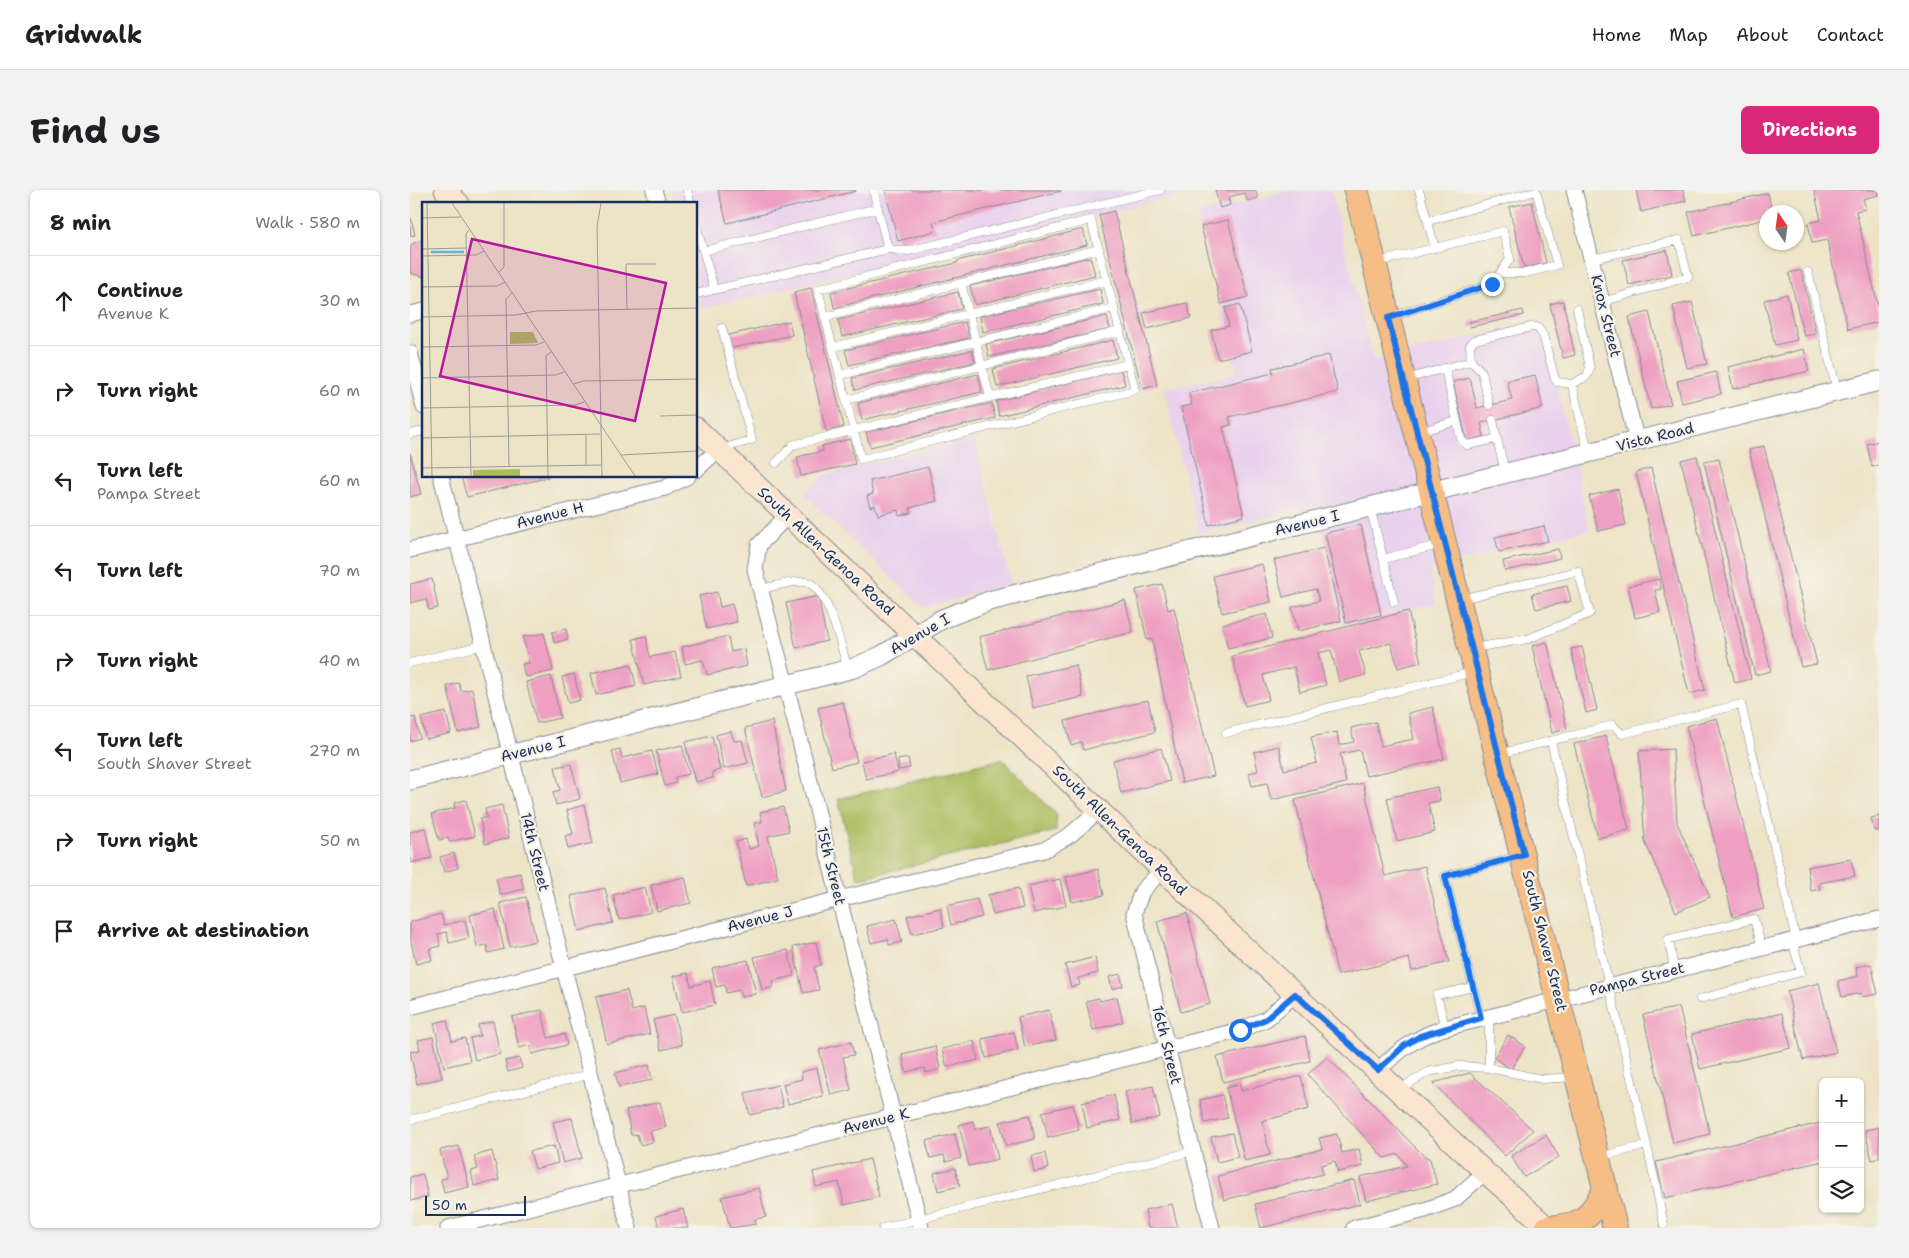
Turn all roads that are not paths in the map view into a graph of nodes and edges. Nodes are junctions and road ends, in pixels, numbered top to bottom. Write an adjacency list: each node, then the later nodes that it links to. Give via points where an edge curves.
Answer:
1 (445, 190): 7 (main road)
2 (873, 190): 8 (lane)
3 (1160, 190): 12 (lane, via 908,250)
4 (1356, 190): 16 (main road, South Shaver Street)
5 (1419, 190): 9 (lane)
6 (1574, 190): 15 (street, Knox Street)
7 (457, 202)
8 (878, 208): 12 (lane); 14 (lane)
9 (1428, 221): 11 (lane); 18 (lane, via 1536,191 1557,266 1525,273)
10 (698, 232): 14 (lane)
11 (1435, 248): 16 (lane); 18 (lane, via 1503,231 1510,259)
12 (888, 249): 21 (lane)
13 (1099, 249): 19 (lane); 20 (lane); 27 (lane, via 1092,220 818,289)
14 (703, 251): 21 (lane)
15 (1591, 259): 23 (street, Knox Street); 23 (lane, via 1679,240 1688,277)
16 (1374, 262): 28 (main road, South Shaver Street)
17 (1808, 272): 42 (lane)
18 (1500, 273): 28 (lane, via 1492,284)
19 (1107, 280): 24 (lane); 26 (lane)
20 (961, 283): 26 (lane); 27 (lane)
21 (714, 289): 22 (lane)
22 (698, 293)
23 (1602, 302): 53 (street, Knox Street)
24 (1114, 308): 30 (lane); 31 (lane)
25 (1577, 309): 41 (lane, via 1590,368 1587,376)
26 (969, 314): 31 (lane); 32 (lane)
27 (825, 317): 32 (lane)
28 (1388, 318): 39 (main road, South Shaver Street)
29 (722, 328): 54 (lane, via 752,440)
30 (1120, 331): 35 (lane); 36 (lane)
31 (976, 342): 36 (lane); 38 (lane)
32 (833, 347): 38 (lane)
33 (410, 353): 44 (street)
34 (1471, 361): 37 (lane); 41 (lane, via 1470,345 1474,340 1537,327 1544,335 1555,379); 46 (lane, via 1482,372)
35 (1128, 364): 43 (lane); 50 (lane, via 1135,390 861,459)
36 (982, 366): 43 (lane); 45 (lane)
37 (1445, 368): 39 (lane); 48 (lane)
38 (840, 375): 45 (lane)
39 (1403, 380): 51 (main road, South Shaver Street)
40 (1879, 380): 42 (street, Vista Road)
41 (1572, 384): 55 (lane)
42 (1837, 391): 53 (street, Vista Road)
43 (990, 397): 50 (lane)
44 (422, 399)
45 (846, 400): 50 (lane)
46 (1489, 405)
47 (1493, 420): 52 (lane)
48 (1457, 421): 51 (lane); 52 (lane, via 1461,439 1467,445)
49 (698, 430): 54 (main road, South Allen-Genoa Road)
50 (854, 430): 56 (lane, via 793,445)
51 (1417, 433): 61 (main road, South Shaver Street)
52 (1497, 439): 58 (lane)
53 (1637, 442): 55 (street, Vista Road)
54 (719, 449): 57 (street); 63 (main road, South Allen-Genoa Road)
55 (1589, 453): 58 (street, Vista Road)
56 (776, 463)
57 (698, 468)
58 (1506, 474): 61 (street, Vista Road)
59 (442, 478): 64 (street, 14th Street)
60 (684, 478): 64 (street, Avenue H, via 665,488)
61 (1431, 492): 62 (street, Avenue I); 65 (main road, South Shaver Street)
62 (1370, 507): 67 (lane); 71 (street, Avenue I, via 989,601)
63 (788, 515): 68 (street, 15th Street, via 759,545 754,569); 71 (main road, South Allen-Genoa Road)
64 (457, 538): 66 (street, Avenue H); 72 (street, 14th Street)
65 (1444, 544): 67 (lane); 69 (main road, South Shaver Street)
66 (410, 550)
67 (1383, 559): 70 (lane)
68 (760, 589): 75 (lane, via 798,583 813,585 825,598); 77 (street, 15th Street)
69 (1459, 599): 73 (main road, South Shaver Street); 73 (lane, via 1578,570 1590,613 1528,639)
70 (1394, 602)
71 (914, 634): 75 (street, Avenue I, via 881,656); 83 (main road, South Allen-Genoa Road)
72 (483, 645): 74 (lane); 80 (street, 14th Street)
73 (1472, 648): 76 (main road, South Shaver Street)
74 (410, 663)
75 (848, 670): 77 (street, Avenue I)
76 (1477, 671): 78 (lane); 81 (main road, South Shaver Street)
77 (786, 686): 80 (street, Avenue I); 86 (street, 15th Street)
78 (1226, 733)
79 (1551, 741): 81 (lane); 88 (lane, via 1613,725 1622,734 1741,704); 92 (lane)
80 (510, 754): 82 (street, Avenue I); 90 (street, 14th Street)
81 (1498, 754): 84 (main road, South Shaver Street)
82 (410, 780)
83 (1099, 810): 85 (main road, South Allen-Genoa Road); 86 (street, Avenue J, via 1070,835 1044,850)
84 (1524, 855): 93 (lane, via 1445,876); 95 (main road, South Shaver Street)
85 (1162, 870): 94 (main road, South Allen-Genoa Road); 100 (street, 16th Street, via 1142,891 1134,913)
86 (839, 899): 90 (street, Avenue J); 106 (street, 15th Street)
87 (1879, 919): 88 (street, Pampa Street)
88 (1794, 940): 89 (street, Pampa Street); 96 (lane, via 1801,972)
89 (1762, 948): 91 (street, Pampa Street); 91 (lane, via 1754,919 1669,939)
90 (564, 968): 97 (street, Avenue J); 103 (street, 14th Street)
91 (1674, 970): 92 (street, Pampa Street)
92 (1610, 985): 95 (street, Pampa Street); 108 (lane)
93 (1473, 987): 98 (lane); 99 (lane, via 1437,995)
94 (1295, 994): 100 (street, Avenue K, via 1266,1019 1240,1030); 102 (main road, South Allen-Genoa Road)
95 (1560, 998): 98 (street, Pampa Street); 104 (main road, South Shaver Street)
96 (1700, 999)
97 (410, 1007)
98 (1485, 1017): 99 (street, Pampa Street); 101 (lane)
99 (1445, 1028): 102 (street, Pampa Street, via 1420,1036 1404,1046)
100 (1168, 1048): 106 (street, Avenue K); 109 (street, 16th Street)
101 (1490, 1068): 104 (lane, via 1542,1079); 105 (lane, via 1459,1066 1428,1072)
102 (1378, 1070): 105 (main road, South Allen-Genoa Road)
103 (590, 1074): 107 (lane); 112 (street, 14th Street)
104 (1579, 1076): 110 (main road, South Shaver Street)
105 (1398, 1090): 111 (main road, South Allen-Genoa Road)
106 (893, 1116): 112 (street, Avenue K); 114 (street, 15th Street)
107 (410, 1120)
108 (1647, 1145): 110 (lane); 115 (lane)
109 (1194, 1151): 114 (lane); 119 (street, 16th Street)
110 (1599, 1157): 113 (main road, South Shaver Street)
111 (1485, 1172): 120 (street, via 1455,1199); 121 (main road, South Allen-Genoa Road)
112 (618, 1185): 116 (street, Avenue K); 117 (street, 14th Street)
113 (1606, 1189): 121 (main road, via 1582,1222); 122 (main road, South Shaver Street)
114 (920, 1224): 118 (lane)
115 (1664, 1225)
116 (448, 1228)
117 (629, 1228)
118 (883, 1228)
119 (1212, 1228)
120 (1354, 1228)
121 (1548, 1228)
122 (1616, 1228)

